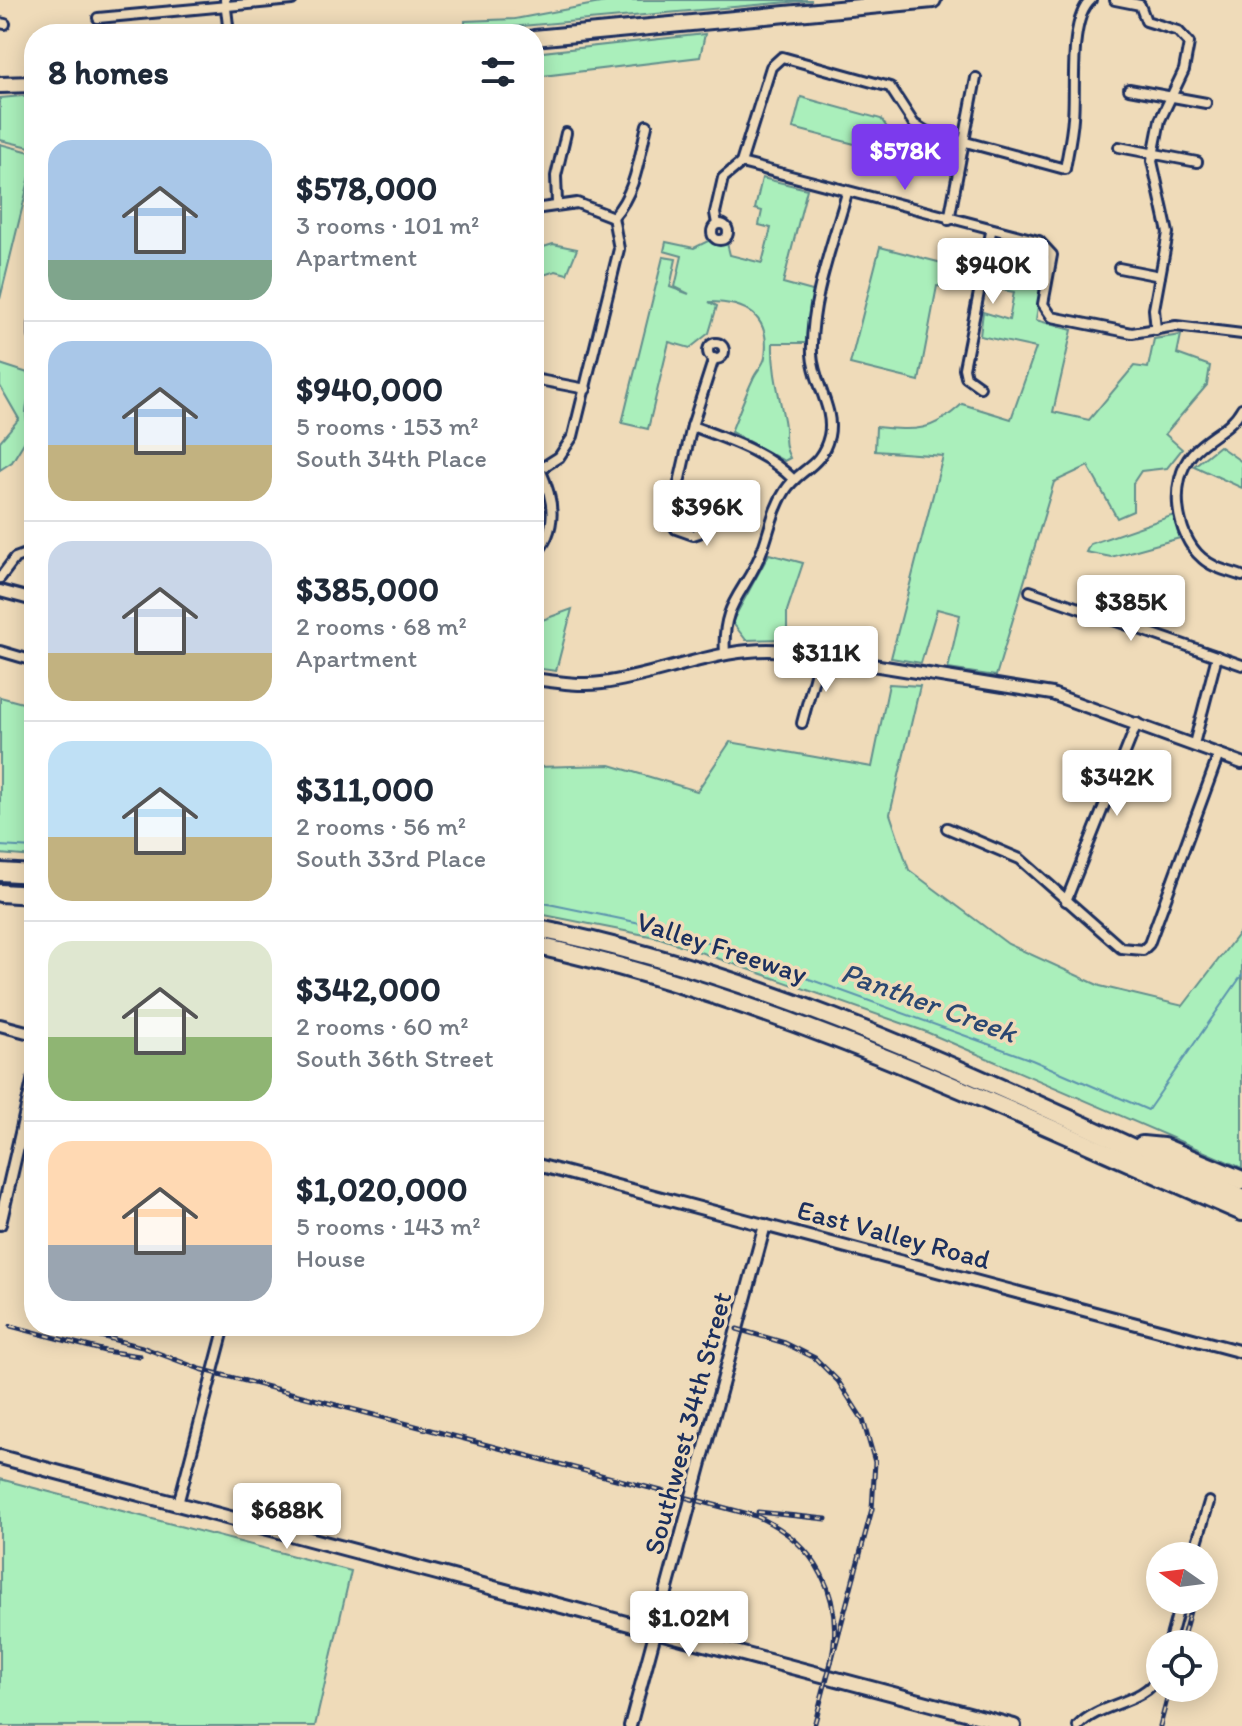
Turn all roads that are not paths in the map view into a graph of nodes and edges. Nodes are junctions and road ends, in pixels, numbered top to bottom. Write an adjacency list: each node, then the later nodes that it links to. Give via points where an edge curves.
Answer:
1 (292, 0): 6 (street)
2 (933, 0): 9 (main road)
3 (1115, 0): 5 (street)
4 (1088, 3): 18 (street, via 1076,47 1065,169)
5 (1140, 3): 14 (street, via 1146,21 1187,38 1184,70)
6 (225, 4): 7 (street); 8 (street)
7 (98, 18)
8 (228, 24)
9 (544, 37)
10 (976, 78): 18 (street)
11 (24, 84): 12 (main road)
12 (0, 85)
13 (1129, 89): 14 (street)
14 (1171, 97): 15 (street); 20 (street)
15 (1206, 103)
16 (647, 125): 26 (street, via 632,189)
17 (566, 133): 24 (street, via 556,176)
18 (964, 142): 22 (street, via 919,128 896,93 880,81 787,57 771,67); 27 (street)
19 (1119, 147): 20 (street)
20 (1153, 154): 21 (street); 31 (street, via 1168,225)
21 (1197, 162)
22 (741, 163): 23 (street); 28 (street, via 723,178)
23 (847, 193): 27 (street); 42 (street, via 812,345 829,435 817,462)
24 (557, 203): 25 (street); 26 (street, via 590,206)
25 (544, 206)
26 (613, 217): 37 (street, via 619,249)
27 (949, 220): 29 (street)
28 (717, 224)
29 (991, 232): 32 (street, via 1039,241 1049,250 1043,304 1047,313 1059,320 1132,333); 36 (street, via 964,368 966,377)
30 (1119, 268): 31 (street)
31 (1160, 276): 32 (street)
32 (1156, 330): 33 (street, via 1176,326)
33 (1242, 334)
34 (714, 358): 39 (street)
35 (544, 381): 37 (street)
36 (980, 387)
37 (586, 389): 40 (street, via 567,448)
38 (1242, 408): 46 (street, via 1193,452 1181,470 1178,495 1191,546 1213,566)
39 (692, 426): 42 (street, via 746,447); 43 (street)
40 (544, 464)
41 (544, 480): 44 (street, via 553,517)
42 (794, 480): 52 (street, via 728,612)
43 (672, 513)
44 (544, 544)
45 (24, 555): 47 (street)
46 (1242, 576)
47 (0, 578)
48 (0, 591): 50 (street)
49 (1030, 591): 54 (street)
50 (24, 597)
51 (0, 651): 55 (street)
52 (725, 654): 53 (street, via 770,649); 57 (street, via 601,683)
53 (820, 656): 58 (street); 59 (street, via 1052,694)
54 (1217, 656): 56 (street); 60 (street)
55 (24, 658)
56 (1242, 665)
57 (544, 680)
58 (802, 723)
59 (1137, 723): 60 (street); 68 (street)
60 (1194, 744): 61 (street)
61 (1219, 754): 62 (street); 68 (street, via 1149,944 1136,952 1121,948)
62 (1242, 763)
63 (947, 828): 68 (street, via 1020,859)
64 (0, 872): 65 (highway)
65 (24, 873)
66 (0, 893): 67 (highway)
67 (24, 894)
68 (1066, 901)
69 (544, 927): 75 (highway, Valley Freeway, via 648,950 800,998)
70 (544, 928): 80 (highway, via 809,1008)
71 (544, 948): 76 (highway, Valley Freeway, via 675,981 789,1019)
72 (0, 1025): 73 (street)
73 (24, 1031)
74 (24, 1120): 83 (street)
75 (1142, 1145): 78 (highway, via 1163,1147); 79 (highway, Valley Freeway)
76 (1090, 1148): 81 (highway, Valley Freeway); 82 (highway, via 1116,1166)
77 (544, 1167): 84 (street, East Valley Road)
78 (1242, 1180)
79 (1242, 1190)
80 (1242, 1197)
81 (1242, 1212)
82 (1242, 1223)
83 (0, 1224)
84 (765, 1225): 86 (street, East Valley Road); 91 (street, Southwest 34th Street)
85 (222, 1336): 89 (street)
86 (1242, 1352)
87 (0, 1457): 89 (main road)
88 (1209, 1502): 90 (street)
89 (178, 1504): 91 (main road)
90 (1197, 1542)
91 (655, 1631): 93 (street, Southwest 34th Street); 94 (main road)
92 (1146, 1691): 95 (street)
93 (630, 1726)
94 (1014, 1726)
95 (1078, 1726)

